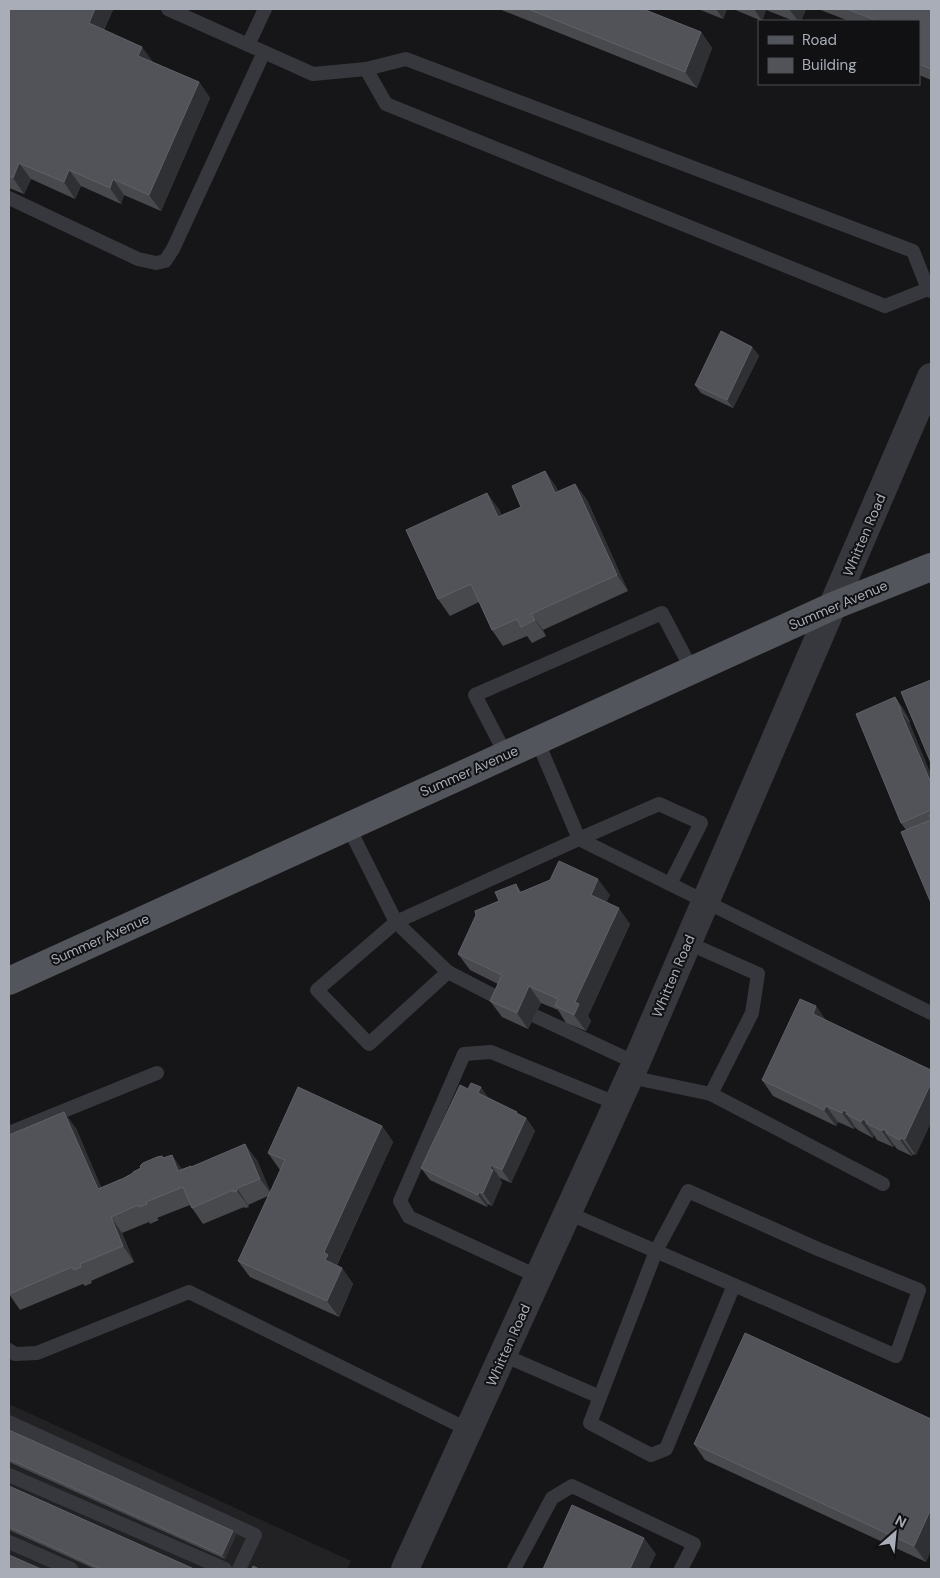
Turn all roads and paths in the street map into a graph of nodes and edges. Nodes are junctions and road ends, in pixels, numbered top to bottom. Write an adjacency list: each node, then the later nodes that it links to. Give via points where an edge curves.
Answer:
1 (168, 9): 3 (lane)
2 (264, 9): 3 (lane)
3 (248, 45): 4 (lane)
4 (264, 52): 5 (lane, via 313,74); 6 (lane, via 165,260 138,259)
5 (366, 69): 7 (lane, via 406,59 913,252); 7 (lane, via 386,104 885,306)
6 (9, 198)
7 (930, 290)
8 (931, 378): 10 (street, Whitten Road)
9 (930, 571): 10 (main road, Summer Avenue)
10 (834, 606): 11 (main road, Summer Avenue); 17 (street, Whitten Road)
11 (692, 670): 12 (main road, Summer Avenue); 13 (lane, via 662,613 475,695)
12 (537, 740): 13 (main road, Summer Avenue); 15 (lane)
13 (506, 755): 14 (main road, Summer Avenue)
14 (348, 826): 18 (lane); 21 (main road, Summer Avenue)
15 (579, 838): 16 (lane); 16 (lane, via 659,804 700,823); 18 (lane)
16 (670, 884): 17 (lane)
17 (706, 901): 19 (street, Whitten Road); 23 (lane)
18 (396, 922): 20 (lane); 20 (lane, via 317,990 368,1044)
19 (688, 943): 25 (street, Whitten Road); 27 (lane, via 758,974 752,1013)
20 (448, 972): 22 (lane)
21 (9, 981)
22 (508, 1003)
23 (931, 1013)
24 (535, 1016): 25 (lane)
25 (633, 1070): 27 (lane); 28 (street, Whitten Road)
26 (157, 1073): 29 (lane)
27 (711, 1094): 30 (lane)
28 (618, 1104): 31 (street, Whitten Road); 33 (lane, via 491,1052 464,1054 400,1200 409,1217)
29 (9, 1133)
30 (883, 1184)
31 (568, 1213): 32 (lane); 33 (street, Whitten Road)
32 (656, 1251): 34 (lane); 34 (lane, via 688,1191 919,1290 896,1356); 37 (lane)
33 (539, 1276): 36 (street, Whitten Road)
34 (734, 1285): 37 (lane, via 666,1449 651,1455 590,1423)
35 (9, 1350): 39 (lane, via 15,1354 37,1353 189,1292)
36 (503, 1355): 37 (lane); 39 (street, Whitten Road)
37 (600, 1396)
38 (9, 1422): 45 (lane, via 255,1535)
39 (469, 1430): 42 (street, Whitten Road)
40 (9, 1475): 44 (lane)
41 (9, 1542): 43 (lane)
42 (410, 1568)
43 (71, 1569)
44 (225, 1569)
45 (239, 1569)
46 (514, 1569): 47 (lane, via 552,1498 572,1486 694,1544)
47 (682, 1569)

